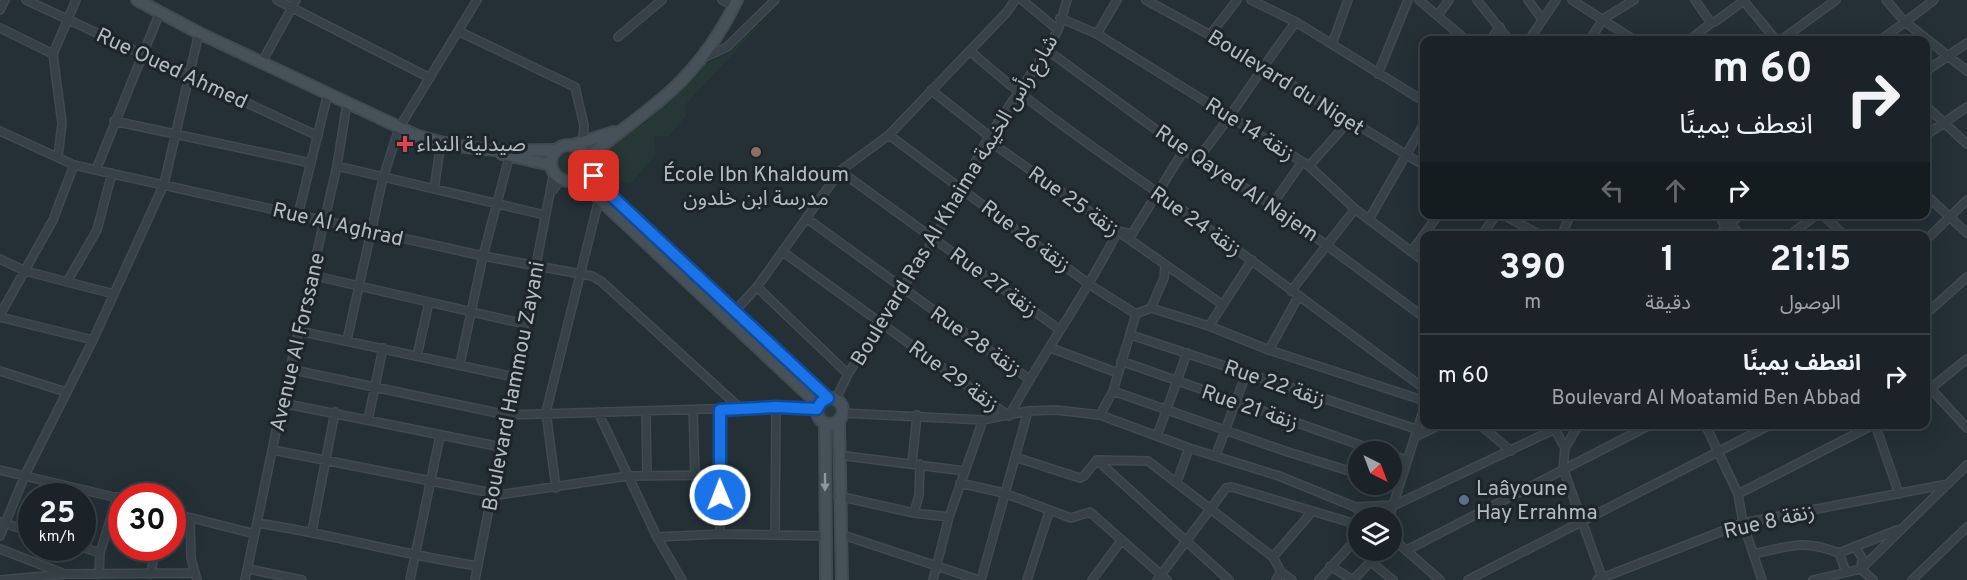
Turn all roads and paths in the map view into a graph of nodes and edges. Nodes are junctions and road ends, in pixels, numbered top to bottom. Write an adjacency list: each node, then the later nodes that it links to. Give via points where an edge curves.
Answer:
1 (4, 0): 35 (street)
2 (26, 0): 40 (street, Rue Oued Ahmed)
3 (76, 0): 40 (street)
4 (137, 0): 32 (main road)
5 (277, 0): 34 (street)
6 (296, 0): 34 (street)
7 (477, 0): 48 (street)
8 (662, 0): 63 (street)
9 (722, 0): 33 (street)
10 (775, 0): 72 (street, via 727,47)
11 (1015, 0): 68 (street)
12 (1022, 0): 47 (street)
13 (1067, 0): 38 (street, Boulevard Ras Al Khaima شارع رأس الخيمة)
14 (1117, 0): 50 (street)
15 (1146, 0): 51 (street, Boulevard du Niget)
16 (1237, 0): 51 (street)
17 (1251, 0): 43 (street)
18 (1348, 0): 66 (street)
19 (1408, 0): 77 (street)
20 (1419, 0): 37 (street)
21 (1449, 0): 37 (street)
22 (1477, 0): 45 (street)
23 (1528, 0): 41 (street)
24 (1556, 0): 41 (street)
25 (1572, 0): 39 (street)
26 (1634, 0): 39 (street)
27 (1695, 0): 44 (street)
28 (1836, 0): 60 (street)
29 (1886, 0): 42 (street)
30 (1934, 0): 42 (street)
31 (1744, 1): 44 (street); 59 (street)
32 (151, 3): 36 (main road)
33 (736, 3): 72 (main road)
34 (292, 8): 73 (street); 79 (street)
35 (0, 10)
36 (160, 12): 49 (main road); 70 (street)
37 (1438, 15): 52 (street)
38 (1060, 18): 47 (street, Boulevard Ras Al Khaima شارع رأس الخيمة); 50 (street, Rue 14 زنقة)
39 (1603, 18): 56 (street); 57 (street)
40 (68, 20): 69 (street); 70 (street, Rue Oued Ahmed)
41 (1542, 20): 55 (street)
42 (1904, 21): 61 (street); 62 (street)
43 (1296, 22): 66 (street); 74 (street)
44 (1711, 22): 58 (street)
45 (1500, 27): 53 (street); 54 (street)
46 (0, 28): 69 (street)
47 (1058, 30): 67 (street, Boulevard Ras Al Khaima شارع رأس الخيمة)
48 (458, 31): 79 (street); 104 (street, via 575,87 584,125)
49 (200, 33): 73 (main road); 78 (street)
50 (1097, 34): 87 (street, Rue 14 زنقة)
51 (1210, 35): 74 (street, Boulevard du Niget)
52 (1462, 36)
53 (1493, 36)
54 (1506, 36)
55 (1532, 36)
56 (1592, 36)
57 (1628, 36)
58 (1695, 36)
59 (1773, 36)
60 (1786, 36)
61 (1886, 36)
62 (1922, 36)
63 (618, 37)
64 (1930, 43): 71 (street)
65 (1967, 43): 71 (street)
66 (1332, 44): 77 (street)
67 (1047, 50): 82 (street, Boulevard Ras Al Khaima شارع رأس الخيمة); 103 (street, Rue Qayed Al Najem)
68 (970, 51): 80 (street); 82 (street, Rue 24 زنقة)
69 (53, 54): 107 (street, via 62,123)
70 (143, 55): 78 (street, Rue Oued Ahmed); 88 (street)
71 (1946, 57): 75 (street); 76 (street)
72 (698, 60): 93 (main road, via 677,85)
73 (262, 62): 81 (main road)
74 (1261, 67): 87 (street); 89 (street, Boulevard du Niget)
75 (1930, 68)
76 (1967, 71)
77 (1378, 74): 83 (street)
78 (190, 75): 96 (street); 98 (street, Rue Oued Ahmed)
79 (430, 78): 91 (street)
80 (931, 90): 97 (street); 99 (street, Rue 25 زنقة)
81 (328, 93): 84 (main road); 98 (street)
82 (1018, 93): 99 (street, Boulevard Ras Al Khaima شارع رأس الخيمة); 122 (street, Rue 24 زنقة)
83 (1420, 99)
84 (347, 103): 91 (main road); 113 (street, Avenue Al Forssane)
85 (1967, 107): 90 (street)
86 (1930, 110): 90 (street)
87 (1231, 116): 108 (street); 111 (street, Rue 14 زنقة)
88 (114, 121): 96 (street); 114 (street)
89 (1349, 121): 106 (street, Boulevard du Niget); 111 (street)
90 (1944, 122): 95 (street); 101 (street)
91 (399, 128): 100 (main road); 118 (street)
92 (0, 131): 107 (street, Rue Al Aghrad)
93 (617, 131): 104 (main road); 104 (main road)
94 (1420, 131): 106 (street)
95 (1930, 132)
96 (176, 133): 109 (street); 119 (street)
97 (889, 135): 115 (street); 120 (street, Rue 26 زنقة)
98 (318, 136): 109 (street)
99 (989, 136): 120 (street, Boulevard Ras Al Khaima شارع رأس الخيمة); 142 (street, Rue 25 زنقة, via 996,146)
100 (441, 143): 105 (main road); 121 (street)
101 (1967, 144)
102 (557, 150): 104 (main road); 105 (main road); 117 (main road)
103 (1184, 150): 108 (street, Rue Qayed Al Najem); 122 (street)
104 (583, 152): 117 (main road, via 582,175); 177 (main road, via 601,186)
105 (506, 154): 117 (main road); 126 (street)
106 (1406, 156): 110 (street, Boulevard du Niget); 133 (street)
107 (58, 157): 112 (street, Rue Al Aghrad)
108 (1199, 157): 127 (street, Rue Qayed Al Najem)
109 (311, 163): 129 (street)
110 (1420, 163)
111 (1305, 164): 127 (street); 128 (street, Rue 14 زنقة)
112 (74, 165): 114 (street, Rue Al Aghrad); 161 (street, via 53,220)
113 (337, 166): 118 (street); 139 (street, Avenue Al Forssane)
114 (96, 170): 116 (street, Rue Al Aghrad)
115 (840, 171): 131 (street); 150 (street, Rue 27 زنقة)
116 (112, 173): 119 (street, Rue Al Aghrad); 165 (street, via 97,230)
117 (559, 174): 123 (main road); 130 (street, Boulevard Hammou Zayani)
118 (383, 178): 121 (street); 141 (street)
119 (164, 184): 129 (street, Rue Al Aghrad); 171 (street)
120 (961, 187): 150 (street, Boulevard Ras Al Khaima شارع رأس الخيمة); 166 (street, Rue 26 زنقة)
121 (434, 189): 126 (street)
122 (1157, 194): 142 (street, via 1132,234); 158 (street, Rue 24 زنقة)
123 (599, 199): 162 (street); 215 (main road)
124 (1930, 199): 132 (street)
125 (1967, 200): 132 (street)
126 (495, 202): 130 (street); 155 (street)
127 (1272, 205): 152 (street, Rue Qayed Al Najem)
128 (1355, 209): 133 (street, Rue 14 زنقة); 152 (street)
129 (298, 215): 139 (street, Rue Al Aghrad)
130 (545, 215): 159 (street, Boulevard Hammou Zayani)
131 (806, 218): 153 (street); 169 (street, Rue 28 زنقة)
132 (1949, 218): 148 (street); 149 (street)
133 (1369, 219): 154 (street, Rue 14 زنقة)
134 (1511, 219): 143 (street)
135 (1723, 219): 140 (street)
136 (1735, 219): 140 (street)
137 (1810, 219): 146 (street)
138 (1827, 219): 147 (street)
139 (325, 220): 141 (street, Rue Al Aghrad); 163 (street, Avenue Al Forssane)
140 (1727, 225): 144 (street); 145 (street)
141 (371, 231): 155 (street, Rue Al Aghrad); 167 (street)
142 (1118, 231): 160 (street, Rue 25 زنقة); 166 (street)
143 (1533, 231)
144 (1723, 231)
145 (1735, 231)
146 (1795, 231)
147 (1840, 231)
148 (1967, 233)
149 (1930, 236)
150 (934, 239): 169 (street, Boulevard Ras Al Khaima شارع رأس الخيمة); 185 (street, Rue 27 زنقة)
151 (1420, 240): 154 (street)
152 (1328, 246): 170 (street); 180 (street, Rue Qayed Al Najem)
153 (783, 252): 168 (street); 183 (street, Rue 29 زنقة)
154 (1411, 252): 156 (street, Rue 14 زنقة)
155 (483, 256): 159 (street, Rue Al Aghrad); 178 (street)
156 (1420, 258)
157 (0, 259): 161 (street)
158 (1252, 260): 170 (street, Rue 24 زنقة); 174 (street)
159 (536, 267): 162 (street, Rue Al Aghrad); 182 (street, Boulevard Hammou Zayani)
160 (1165, 267): 174 (street, Rue 25 زنقة); 175 (street)
161 (25, 271): 165 (street); 181 (street)
162 (581, 272): 217 (street, via 602,282); 223 (street)
163 (311, 275): 167 (street); 186 (street, Avenue Al Forssane)
164 (1967, 277): 176 (street)
165 (67, 282): 171 (street)
166 (1090, 285): 179 (street, Rue 26 زنقة); 185 (street)
167 (358, 287): 173 (street); 189 (street)
168 (757, 287): 177 (street); 201 (street)
169 (903, 289): 183 (street, Boulevard Ras Al Khaima شارع رأس الخيمة); 204 (street, Rue 28 زنقة)
170 (1291, 291): 172 (street, Rue 24 زنقة)
171 (114, 294): 188 (street)
172 (1298, 297): 192 (street); 206 (street, Rue 24 زنقة)
173 (429, 302): 178 (street); 194 (street)
174 (1223, 305): 184 (street)
175 (1151, 308): 179 (street); 184 (street)
176 (1930, 310)
177 (735, 311): 215 (main road)
178 (471, 312): 182 (street); 197 (street)
179 (1136, 314): 187 (street)
180 (1420, 314)
181 (0, 316): 188 (street)
182 (525, 324): 203 (street, Boulevard Hammou Zayani)
183 (881, 324): 201 (street, Boulevard Ras Al Khaima شارع رأس الخيمة); 229 (street, Rue 29 زنقة)
184 (1209, 326): 192 (street)
185 (1060, 330): 191 (street)
186 (299, 331): 189 (street); 198 (street, Avenue Al Forssane)
187 (1131, 335): 193 (street, Rue 22 زنقة); 196 (street)
188 (93, 340): 210 (street)
189 (346, 340): 190 (street)
190 (383, 348): 194 (street); 207 (street)
191 (1051, 348): 200 (street); 204 (street)
192 (1269, 350): 212 (street)
193 (1187, 353): 202 (street, Rue 22 زنقة); 205 (street)
194 (417, 356): 197 (street)
195 (1967, 359): 208 (street)
196 (1121, 361): 200 (street); 205 (street, Rue 21 زنقة)
197 (460, 364): 203 (street)
198 (289, 369): 207 (street); 214 (street, Avenue Al Forssane)
199 (1, 373): 210 (street)
200 (1118, 373): 209 (street)
201 (848, 374): 215 (street, Boulevard Ras Al Khaima شارع رأس الخيمة)
202 (1246, 374): 213 (street); 247 (street, Rue 22 زنقة)
203 (514, 377): 226 (street, Boulevard Hammou Zayani)
204 (1029, 379): 229 (street)
205 (1176, 382): 213 (street, Rue 21 زنقة); 218 (street)
206 (1420, 385)
207 (375, 386): 226 (street); 231 (street)
208 (1930, 390)
209 (1113, 391): 218 (street); 228 (street)
210 (66, 392): 272 (street)
211 (1930, 392): 235 (street)
212 (1420, 401)
213 (1236, 402): 246 (street); 250 (street, Rue 21 زنقة)
214 (282, 403): 222 (street); 254 (street, Avenue Al Forssane)
215 (825, 403): 216 (street); 230 (main road, via 842,405); 233 (main road, via 819,419)
216 (776, 407): 217 (street); 311 (street)
217 (740, 408): 220 (street)
218 (1166, 409): 246 (street); 249 (street)
219 (693, 410): 220 (street); 225 (street); 273 (street)
220 (720, 410): 274 (street)
221 (1028, 411): 228 (street); 229 (street); 259 (street)
222 (335, 412): 231 (street); 261 (street)
223 (546, 412): 224 (street); 226 (street); 281 (street)
224 (598, 412): 225 (street); 275 (street)
225 (646, 412): 276 (street)
226 (507, 415): 251 (street, Boulevard Hammou Zayani)
227 (917, 415): 230 (street); 232 (street); 264 (street)
228 (1100, 415): 249 (street)
229 (1009, 416): 232 (street)
230 (841, 417): 233 (main road, via 832,424); 257 (main road)
231 (368, 420): 248 (street)
232 (983, 420): 271 (street)
233 (825, 423): 313 (main road, one-way to 313)
234 (1420, 424): 247 (street)
235 (1967, 428)
236 (1429, 429): 247 (street)
237 (1485, 429): 255 (street)
238 (1550, 429): 255 (street)
239 (1555, 429): 253 (street)
240 (1576, 429): 253 (street)
241 (1642, 429): 267 (street)
242 (1707, 429): 256 (street)
243 (1763, 429): 256 (street)
244 (1865, 429): 283 (street)
245 (1877, 429): 284 (street)
246 (1226, 430): 258 (street); 269 (street)
247 (1418, 433): 263 (street)
248 (440, 436): 251 (street); 277 (street)
249 (1157, 436): 252 (street)
250 (1348, 441)
251 (501, 447): 286 (street, Boulevard Hammou Zayani)
252 (1189, 448): 258 (street); 278 (street)
253 (1565, 448): 267 (street)
254 (273, 450): 261 (street); 300 (street, Avenue Al Forssane)
255 (1511, 450): 289 (street)
256 (1718, 454): 283 (street); 301 (street)
257 (838, 455): 264 (street); 288 (main road)
258 (1216, 455): 290 (street)
259 (1015, 457): 262 (street, via 1080,478); 282 (street)
260 (1402, 458): 263 (street)
261 (326, 459): 277 (street); 307 (street)
262 (1096, 460): 278 (street, via 1148,461); 316 (street)
263 (1407, 460): 270 (street)
264 (912, 463): 265 (street)
265 (920, 464): 271 (street); 293 (street)
266 (1967, 465): 280 (street)
267 (1563, 468): 301 (street); 321 (street)
268 (0, 470): 272 (street)
269 (1348, 470)
270 (1402, 470)
271 (965, 471): 279 (street)
272 (25, 475): 285 (street); 299 (street)
273 (695, 475): 274 (street); 276 (street)
274 (720, 475): 309 (street)
275 (628, 476): 276 (street); 281 (street); 314 (street)
276 (647, 476)
277 (431, 480): 286 (street); 326 (street)
278 (1177, 482): 291 (street)
279 (960, 483): 282 (street); 296 (street)
280 (1948, 484): 284 (street, Rue 8 زنقة); 305 (street)
281 (556, 488): 286 (street)
282 (1004, 493): 292 (street); 353 (street)
283 (1738, 494): 302 (street)
284 (1899, 494): 302 (street, Rue 8 زنقة)
285 (108, 495)
286 (492, 495): 330 (street, Boulevard Hammou Zayani)
287 (1395, 495): 289 (street)
288 (838, 496): 293 (street); 310 (main road)
289 (1395, 505): 290 (street)
290 (1355, 507)
291 (1209, 509): 294 (street, via 1226,488 1232,487); 316 (street); 327 (street)
292 (1049, 512): 315 (street, via 1071,518 1090,512); 354 (street)
293 (914, 513): 296 (street)
294 (1311, 513): 298 (street); 327 (street)
295 (186, 517): 297 (street)
296 (949, 517): 331 (street)
297 (190, 518): 308 (street); 340 (street)
298 (1348, 522)
299 (2, 523): 304 (street); 312 (street)
300 (257, 523): 307 (street); 308 (street, Avenue Al Forssane)
301 (1582, 523): 344 (street); 364 (street)
302 (1743, 523): 325 (street); 344 (street, Rue 8 زنقة)
303 (1967, 527): 368 (street)
304 (18, 528)
305 (1900, 528): 318 (street); 334 (street)
306 (108, 530): 323 (street)
307 (312, 531): 326 (street)
308 (255, 534): 333 (street, Avenue Al Forssane)
309 (720, 534): 311 (street); 314 (street)
310 (840, 534): 331 (street); 351 (main road)
311 (775, 535): 313 (street)
312 (0, 536)
313 (825, 536): 350 (main road)
314 (657, 537): 349 (street)
315 (1121, 541): 341 (street); 355 (street)
316 (1186, 542): 341 (street); 357 (street)
317 (1402, 546): 321 (street)
318 (1855, 546): 324 (street); 334 (street, via 1862,558)
319 (1348, 547): 332 (street)
320 (0, 549): 337 (street)
321 (1407, 550): 363 (street)
322 (96, 552): 323 (street)
323 (100, 553): 338 (street)
324 (1839, 553): 325 (street, via 1817,544 1799,544); 336 (street)
325 (1754, 554): 365 (street)
326 (415, 557): 330 (street); 347 (street)
327 (1273, 557): 335 (street)
328 (154, 561): 339 (street)
329 (1371, 562): 361 (street); 362 (street)
330 (478, 566): 348 (street, Boulevard Hammou Zayani)
331 (936, 566): 352 (street); 353 (street)
332 (1330, 566): 360 (street); 361 (street)
333 (248, 569): 345 (street, Avenue Al Forssane); 346 (street)
334 (1861, 569): 336 (street); 367 (street)
335 (1281, 572): 358 (street); 359 (street)
336 (1846, 572): 366 (street)
337 (66, 574): 338 (street); 343 (street)
338 (99, 574): 342 (street)
339 (151, 574): 340 (street); 342 (street)
340 (195, 577)
341 (1159, 577): 356 (street)
342 (126, 578)
343 (0, 579)
344 (1601, 579)
345 (245, 580)
346 (302, 580)
347 (411, 580)
348 (475, 580)
349 (682, 580)
350 (826, 580)
351 (842, 580)
352 (933, 580)
353 (980, 580)
354 (1028, 580)
355 (1092, 580)
356 (1167, 580)
357 (1229, 580)
358 (1276, 580)
359 (1292, 580)
360 (1319, 580)
361 (1353, 580)
362 (1393, 580)
363 (1440, 580)
364 (1468, 580)
365 (1762, 580)
366 (1814, 580)
367 (1874, 580)
368 (1912, 580)

